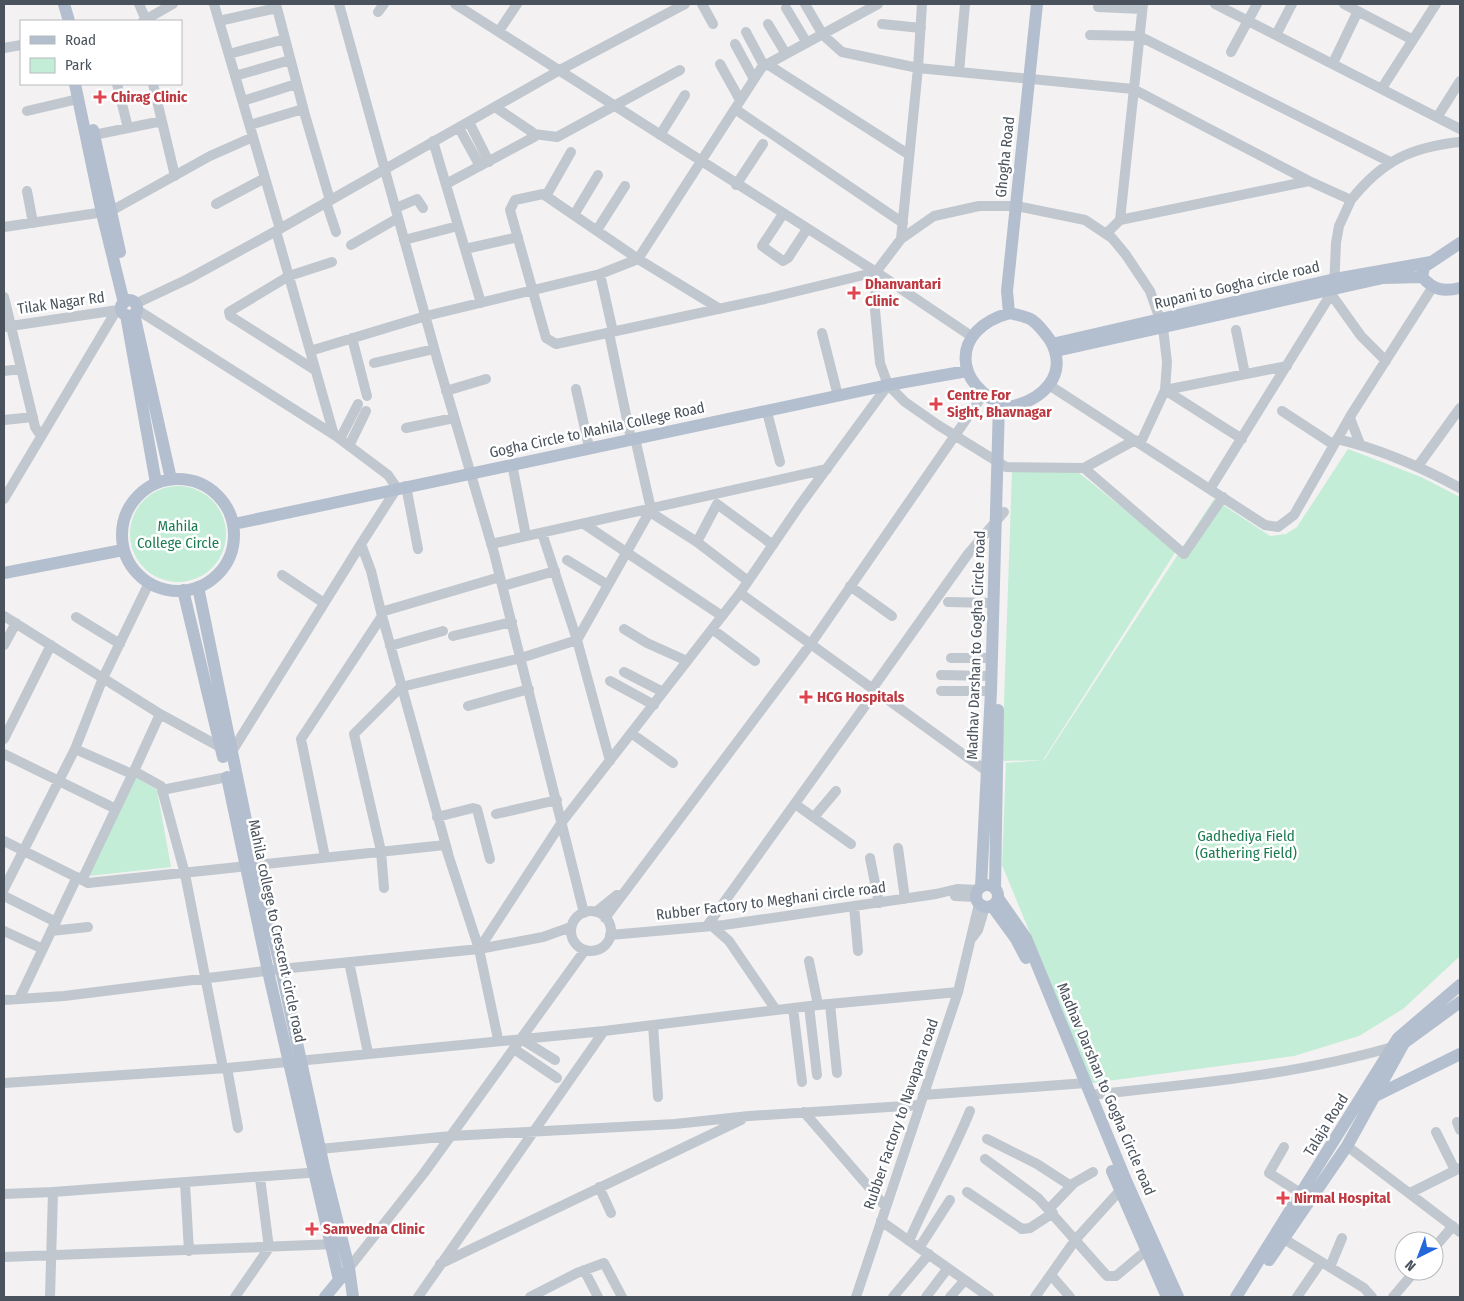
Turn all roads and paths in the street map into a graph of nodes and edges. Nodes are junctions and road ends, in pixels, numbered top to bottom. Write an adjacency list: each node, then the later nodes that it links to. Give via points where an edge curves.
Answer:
1 (56, 4): 26 (main road)
2 (64, 4): 27 (main road)
3 (139, 4): 28 (street)
4 (172, 4): 29 (street)
5 (214, 4): 30 (street)
6 (339, 4): 97 (street)
7 (455, 4): 36 (street)
8 (516, 4): 36 (street)
9 (685, 4): 56 (street, Tilak Nagar Rd)
10 (702, 4): 32 (street)
11 (806, 4): 38 (street)
12 (878, 4): 38 (street)
13 (922, 4): 35 (street)
14 (966, 4): 58 (street)
15 (1037, 4): 60 (main road, Ghogha Road)
16 (1218, 4): 31 (street)
17 (1258, 4): 31 (street)
18 (1292, 4): 40 (street)
19 (1344, 4): 25 (street)
20 (1436, 4): 43 (street)
21 (278, 6): 30 (street); 42 (street)
22 (1098, 7): 23 (street)
23 (1142, 7): 41 (street)
24 (786, 8): 44 (street)
25 (1358, 11): 43 (street); 52 (street)
26 (61, 20)
27 (69, 20)
28 (145, 20)
29 (147, 20)
30 (219, 21): 49 (street)
31 (1249, 21): 40 (street); 48 (street)
32 (713, 24)
33 (768, 24): 50 (street)
34 (882, 24): 35 (street)
35 (921, 28): 55 (street)
36 (499, 32): 56 (street)
37 (746, 32): 54 (street)
38 (822, 35): 44 (street); 55 (street, via 842,52)
39 (1090, 35): 41 (street)
40 (1276, 35): 52 (street)
41 (1140, 36): 69 (street); 95 (street)
42 (285, 38): 49 (street); 51 (street)
43 (1413, 40): 68 (street)
44 (807, 43): 50 (street)
45 (735, 44): 61 (street)
46 (20, 45): 47 (street)
47 (4, 48)
48 (1231, 52)
49 (229, 54): 59 (street)
50 (786, 54): 54 (street)
51 (290, 60): 59 (street); 63 (street)
52 (1333, 63): 68 (street)
53 (720, 64): 73 (street)
54 (765, 65): 61 (street); 93 (street)
55 (918, 68): 58 (street); 93 (street)
56 (560, 70): 74 (street); 75 (street, Tilak Nagar Rd)
57 (680, 70): 74 (street)
58 (959, 72): 60 (street)
59 (235, 76): 72 (street)
60 (1029, 78): 69 (street); 110 (main road, Ghogha Road)
61 (754, 79): 73 (street)
62 (1460, 81): 78 (street)
63 (296, 84): 72 (street); 76 (street)
64 (75, 85): 71 (main road)
65 (83, 85): 86 (main road)
66 (118, 85): 82 (street)
67 (153, 85): 79 (street)
68 (1382, 88): 78 (street)
69 (1133, 89): 101 (street); 116 (street)
70 (685, 95): 87 (street)
71 (78, 99): 77 (street); 112 (main road)
72 (243, 101): 81 (street)
73 (738, 104): 94 (street); 118 (street)
74 (614, 105): 85 (street, via 557,137); 87 (street)
75 (496, 107): 80 (street, Tilak Nagar Rd); 85 (street)
76 (303, 109): 81 (street); 108 (street)
77 (27, 111)
78 (1438, 116): 84 (street)
79 (162, 121): 82 (street); 99 (street)
80 (469, 122): 83 (street, Tilak Nagar Rd); 96 (street)
81 (250, 125): 88 (street)
82 (128, 128): 86 (street)
83 (459, 128): 89 (street, Tilak Nagar Rd); 96 (street)
84 (1460, 129)
85 (534, 134): 96 (street, via 532,139)
86 (94, 135): 112 (main road)
87 (660, 135): 94 (street)
88 (253, 137): 99 (street); 100 (street)
89 (433, 141): 97 (street, Tilak Nagar Rd); 102 (street)
90 (1460, 142): 95 (street, via 1417,150)
91 (763, 144): 103 (street)
92 (571, 152): 106 (street)
93 (908, 154): 118 (street)
94 (700, 161): 103 (street); 132 (street)
95 (1390, 162): 107 (street, via 1366,180)
96 (485, 164): 102 (street)
97 (385, 168): 108 (street, Tilak Nagar Rd); 113 (street)
98 (598, 175): 115 (street)
99 (175, 176): 112 (street)
100 (265, 178): 109 (street); 122 (street)
101 (1310, 182): 107 (street); 116 (street)
102 (446, 184): 119 (street)
103 (736, 185): 114 (street)
104 (625, 186): 123 (street)
105 (27, 191): 117 (street)
106 (546, 196): 115 (street); 126 (street, via 540,194 512,202 510,210)
107 (1351, 200): 139 (street, via 1336,243)
108 (328, 201): 122 (street, Tilak Nagar Rd); 124 (street)
109 (216, 204)
110 (1016, 206): 125 (street, via 1085,220); 127 (street, via 979,206 934,216); 147 (main road, Ghogha Road, via 1007,291)
111 (423, 208): 113 (street, via 417,199)
112 (106, 212): 117 (street); 145 (main road)
113 (397, 213): 128 (street); 130 (street)
114 (783, 214): 121 (street); 121 (street, via 762,246 782,261 788,258)
115 (574, 215): 123 (street)
116 (1120, 220): 125 (street)
117 (33, 223): 120 (street)
118 (902, 223): 127 (street)
119 (458, 226): 128 (street); 131 (street)
120 (4, 227)
121 (807, 229): 135 (street)
122 (278, 230): 137 (street); 145 (street, Tilak Nagar Rd)
123 (597, 230): 132 (street)
124 (336, 232)
125 (1106, 234): 149 (street, via 1126,255 1150,291)
126 (518, 237): 131 (street); 142 (street)
127 (901, 239): 135 (street)
128 (404, 240): 148 (street)
129 (1460, 243): 134 (main road)
130 (351, 245)
131 (465, 249): 144 (street)
132 (638, 259): 136 (street); 146 (street)
133 (332, 262): 137 (street)
134 (1431, 262): 138 (main road, via 1424,267); 139 (main road, Rupani to Gogha circle road)
135 (876, 272): 146 (street); 154 (street); 168 (street, via 875,310 880,363)
136 (600, 274): 142 (street); 152 (street)
137 (289, 276): 158 (street); 163 (street, via 230,310 229,314)
138 (1422, 277): 139 (main road, Rupani to Gogha circle road, via 1383,278); 140 (main road)
139 (1334, 288): 149 (main road, Rupani to Gogha circle road); 159 (street, via 1361,336); 161 (street)
140 (1432, 288): 141 (main road, via 1445,292); 159 (street)
141 (1460, 288)
142 (533, 290): 144 (street); 152 (street, via 546,338 551,343)
143 (4, 297): 150 (street)
144 (481, 303): 148 (street)
145 (128, 308): 150 (street, Tilak Nagar Rd); 186 (street); 190 (street); 202 (main road); 203 (main road)
146 (720, 309): 152 (street)
147 (1009, 313): 154 (main road, via 983,323); 156 (main road, via 1031,320 1045,332)
148 (426, 316): 155 (street); 157 (street)
149 (1162, 323): 156 (main road, Rupani to Gogha circle road); 171 (street)
150 (8, 326): 162 (street)
151 (1236, 330): 166 (street)
152 (611, 332): 188 (street)
153 (822, 333): 175 (street)
154 (971, 336): 165 (main road, via 966,353)
155 (352, 338): 158 (street); 174 (street)
156 (1054, 348): 169 (main road, via 1056,373)
157 (434, 349): 160 (street); 172 (street)
158 (310, 351): 163 (street)
159 (1386, 361): 183 (street)
160 (374, 363)
161 (1287, 366): 166 (street); 189 (street)
162 (21, 369): 164 (street); 181 (street)
163 (315, 370): 190 (street)
164 (4, 371)
165 (967, 371): 168 (main road, Gogha Circle to Mahila College Road); 173 (main road)
166 (1244, 374): 171 (street)
167 (486, 379): 172 (street)
168 (888, 385): 175 (main road, Gogha Circle to Mahila College Road); 187 (street, via 905,402); 200 (street)
169 (1050, 385): 176 (main road, via 1030,401); 191 (street)
170 (576, 389): 194 (street)
171 (1165, 390): 189 (street); 191 (street)
172 (446, 391): 182 (street)
173 (984, 395): 176 (main road); 187 (street)
174 (367, 396)
175 (838, 396): 180 (main road, Gogha Circle to Mahila College Road)
176 (1004, 406): 197 (main road, Madhav Darshan to Gogha Circle road)
177 (362, 407): 190 (street)
178 (1460, 408): 198 (street)
179 (1282, 411): 192 (street)
180 (767, 412): 188 (main road, Gogha Circle to Mahila College Road); 195 (street)
181 (33, 417): 184 (street); 186 (street)
182 (454, 418): 185 (street); 201 (street)
183 (1350, 418): 192 (street); 193 (street)
184 (4, 420)
185 (406, 428)
186 (41, 436): 208 (street)
187 (954, 436): 197 (street); 230 (street)
188 (633, 438): 194 (main road, Gogha Circle to Mahila College Road); 209 (street)
189 (1242, 438): 206 (street)
190 (341, 440): 204 (street)
191 (1137, 442): 199 (street); 206 (street)
192 (1336, 442): 193 (street); 207 (street, via 1294,515 1278,527 1265,525)
193 (1360, 444): 198 (street)
194 (589, 448): 196 (main road, Gogha Circle to Mahila College Road)
195 (780, 462)
196 (512, 464): 201 (main road, Gogha Circle to Mahila College Road); 214 (street)
197 (1002, 464): 199 (street); 210 (main road, Madhav Darshan to Gogha Circle road)
198 (1418, 466): 205 (street)
199 (1084, 468): 207 (street, via 1184,554)
200 (826, 469): 209 (street); 218 (street)
201 (470, 472): 204 (main road, Gogha Circle to Mahila College Road); 217 (street)
202 (171, 479): 203 (main road); 211 (main road, via 183,478 200,483 216,493)
203 (156, 483): 220 (main road, via 134,498 125,514 121,532)
204 (402, 487): 211 (main road, Gogha Circle to Mahila College Road); 216 (street); 219 (street)
205 (1460, 488)
206 (1210, 489): 207 (street)
207 (1223, 497)
208 (4, 500)
209 (651, 510): 212 (street); 215 (street); 221 (street)
210 (1001, 516): 236 (main road, Madhav Darshan to Gogha Circle road); 266 (street, via 968,554); 281 (main road, Madhav Darshan to Gogha Circle road)
211 (234, 524): 231 (main road, via 229,560 218,574)
212 (584, 524): 213 (street); 221 (street)
213 (542, 532): 214 (street); 223 (street)
214 (526, 536): 217 (street)
215 (697, 542): 218 (street, via 717,504); 226 (street)
216 (361, 544): 235 (street); 237 (street, via 372,571)
217 (491, 544): 227 (street)
218 (773, 545): 226 (street)
219 (418, 549)
220 (124, 550): 224 (main road); 228 (main road, via 138,575)
221 (626, 553): 229 (street); 239 (street)
222 (567, 560): 229 (street)
223 (554, 571): 227 (street); 248 (street)
224 (4, 573)
225 (282, 575): 235 (street)
226 (748, 581): 233 (street)
227 (501, 582): 237 (street); 242 (street)
228 (149, 583): 232 (main road, via 167,590); 249 (street)
229 (608, 585): 248 (street)
230 (850, 586): 240 (street); 252 (street)
231 (198, 587): 232 (main road); 276 (main road, Mahila college to Crescent circle road)
232 (183, 590): 276 (main road, Mahila college to Crescent circle road)
233 (740, 593): 239 (street); 252 (street)
234 (948, 602): 236 (street)
235 (324, 603): 276 (street)
236 (994, 603): 256 (main road, Madhav Darshan to Gogha Circle road)
237 (381, 614): 253 (street); 299 (street, via 300,739)
238 (4, 616): 243 (street)
239 (722, 616): 245 (street)
240 (892, 616)
241 (76, 617): 249 (street)
242 (512, 622): 247 (street); 254 (street)
243 (16, 623): 250 (street); 251 (street)
244 (624, 629): 257 (street)
245 (712, 629): 257 (street); 258 (street)
246 (443, 631): 253 (street)
247 (453, 636)
248 (577, 640): 254 (street); 278 (street)
249 (120, 644): 262 (street)
250 (4, 645)
251 (51, 645): 262 (street); 274 (street)
252 (810, 645): 266 (street); 312 (street)
253 (390, 646): 264 (street)
254 (521, 658): 264 (street); 265 (street)
255 (951, 658): 256 (street)
256 (992, 658): 261 (main road, Madhav Darshan to Gogha Circle road)
257 (687, 661): 268 (street)
258 (755, 661)
259 (624, 672): 268 (street)
260 (941, 675): 261 (street)
261 (991, 676): 269 (main road, Madhav Darshan to Gogha Circle road)
262 (103, 678): 272 (street); 275 (street)
263 (610, 681): 270 (street)
264 (401, 687): 290 (street); 297 (street, via 354,734)
265 (529, 689): 271 (street); 286 (street)
266 (873, 691): 281 (street); 287 (street)
267 (941, 691): 269 (street)
268 (663, 692): 270 (street)
269 (991, 692): 281 (main road, Madhav Darshan to Gogha Circle road)
270 (654, 705): 273 (street)
271 (468, 706)
272 (160, 714): 276 (street); 280 (street)
273 (631, 733): 278 (street); 279 (street)
274 (4, 739)
275 (75, 749): 280 (street); 283 (street)
276 (226, 750): 282 (main road, Mahila college to Crescent circle road); 302 (main road, Mahila college to Crescent circle road)
277 (4, 754): 283 (street)
278 (610, 761): 292 (street)
279 (673, 763)
280 (133, 773): 284 (street, via 161,786); 288 (street)
281 (992, 775): 307 (main road, Madhav Darshan to Gogha Circle road)
282 (227, 777): 284 (street); 302 (main road, Mahila college to Crescent circle road)
283 (59, 780): 288 (street); 296 (street)
284 (162, 790): 303 (street)
285 (836, 791): 291 (street)
286 (557, 800): 289 (street); 292 (street)
287 (795, 804): 291 (street); 313 (street)
288 (116, 809): 304 (street)
289 (496, 814)
290 (437, 817): 298 (street); 300 (street, via 477,809)
291 (814, 817): 294 (street)
292 (562, 822): 311 (street); 323 (street)
293 (4, 841): 296 (street)
294 (851, 844)
295 (898, 848): 308 (street)
296 (24, 851): 304 (street); 306 (street)
297 (381, 851): 298 (street, via 445,845); 299 (street); 305 (street)
298 (448, 854): 323 (street)
299 (325, 857): 302 (street)
300 (490, 858)
301 (870, 858): 309 (street)
302 (250, 864): 303 (street); 327 (main road, Mahila college to Crescent circle road)
303 (185, 874): 304 (street, via 88,883); 328 (street)
304 (80, 878): 314 (street)
305 (384, 888)
306 (4, 889): 314 (street)
307 (985, 897): 308 (street, Rubber Factory to Meghani circle road, via 936,894); 330 (street, Rubber Factory to Navapara road); 355 (main road, via 1020,947)
308 (905, 899): 309 (street, Rubber Factory to Meghani circle road)
309 (879, 903): 310 (street, Rubber Factory to Meghani circle road)
310 (854, 906): 313 (street, Rubber Factory to Meghani circle road); 324 (street)
311 (584, 913): 312 (street); 316 (street)
312 (603, 918): 318 (street); 319 (street)
313 (710, 926): 318 (street, Rubber Factory to Meghani circle road); 337 (street, via 729,941)
314 (54, 927): 315 (street); 322 (street)
315 (88, 927)
316 (571, 927): 320 (street); 321 (street)
317 (4, 931): 322 (street)
318 (640, 932): 319 (street, Rubber Factory to Meghani circle road)
319 (610, 935): 321 (street, via 603,946 591,951)
320 (543, 937): 321 (street); 323 (street)
321 (578, 945): 340 (street, via 563,980)
322 (43, 949): 331 (street)
323 (479, 949): 326 (street); 341 (street)
324 (858, 951)
325 (810, 961): 335 (street)
326 (349, 962): 327 (street); 345 (street)
327 (275, 970): 328 (street); 348 (main road, Mahila college to Crescent circle road)
328 (205, 978): 331 (street); 349 (street)
329 (1460, 985): 343 (main road, Talaja Road, via 1404,1032)
330 (958, 992): 334 (street); 358 (street, Rubber Factory to Navapara road)
331 (19, 999): 332 (street)
332 (4, 1000)
333 (1460, 1002): 343 (main road, Talaja Road)
334 (830, 1004): 335 (street); 350 (street)
335 (814, 1005): 336 (street); 351 (street)
336 (793, 1008): 337 (street); 353 (street)
337 (776, 1010): 338 (street)
338 (653, 1025): 339 (street); 357 (street)
339 (604, 1031): 340 (street); 364 (street)
340 (522, 1038): 341 (street); 344 (street); 347 (street)
341 (498, 1040): 345 (street)
342 (1460, 1044): 356 (main road)
343 (1398, 1045): 355 (street, via 1346,1061 1230,1080); 356 (main road, Talaja Road)
344 (514, 1050): 352 (street); 366 (street)
345 (368, 1053): 348 (street)
346 (1460, 1054): 356 (main road)
347 (555, 1060)
348 (295, 1061): 349 (street); 371 (main road, Mahila college to Crescent circle road); 374 (main road, Mahila college to Crescent circle road)
349 (225, 1068): 354 (street); 363 (street)
350 (836, 1073)
351 (818, 1075)
352 (557, 1078)
353 (802, 1082)
354 (4, 1083)
355 (1085, 1087): 358 (street); 380 (main road)
356 (1373, 1090): 369 (main road, Talaja Road); 385 (main road, Talaja Road)
357 (658, 1098)
358 (921, 1100): 360 (street); 387 (street, Rubber Factory to Navapara road)
359 (970, 1111): 396 (street)
360 (804, 1112): 361 (street); 387 (street)
361 (749, 1116): 362 (street); 368 (street)
362 (695, 1122): 364 (street); 368 (street)
363 (238, 1128)
364 (535, 1132): 366 (street); 405 (street)
365 (1436, 1132): 373 (street)
366 (450, 1136): 371 (street); 407 (street)
367 (987, 1139): 378 (street, via 1037,1164)
368 (697, 1141): 379 (street)
369 (1347, 1146): 383 (street); 393 (main road, Talaja Road)
370 (1284, 1147): 385 (street, via 1269,1173)
371 (320, 1149): 374 (main road, Mahila college to Crescent circle road)
372 (985, 1159): 388 (street, via 1029,1189)
373 (1458, 1169): 383 (street)
374 (320, 1172): 376 (street); 397 (main road, Mahila college to Crescent circle road)
375 (1093, 1172): 378 (street)
376 (260, 1178): 377 (street); 398 (street)
377 (185, 1183): 381 (street); 401 (street)
378 (1071, 1186): 388 (street)
379 (599, 1187): 389 (street); 405 (street)
380 (1123, 1187): 394 (street); 400 (main road); 431 (main road, Madhav Darshan to Gogha Circle road)
381 (53, 1192): 384 (street); 403 (street)
382 (967, 1192): 388 (street, via 1022,1229 1030,1228)
383 (1410, 1193): 391 (street)
384 (4, 1194)
385 (1302, 1194): 432 (main road, Talaja Road)
386 (950, 1200): 399 (street)
387 (886, 1206): 390 (street, Rubber Factory to Navapara road)
388 (1051, 1211): 394 (street)
389 (611, 1213)
390 (881, 1221): 396 (street); 423 (street, Rubber Factory to Navapara road)
391 (1458, 1230): 395 (street)
392 (1342, 1238): 406 (street)
393 (1284, 1239): 406 (street); 433 (main road, Talaja Road)
394 (1076, 1240): 400 (street, via 1110,1277 1116,1276); 410 (street)
395 (1444, 1240)
396 (909, 1241): 399 (street)
397 (336, 1244): 398 (street); 407 (main road, Mahila college to Crescent circle road); 411 (main road, Mahila college to Crescent circle road)
398 (269, 1248): 401 (street); 416 (street)
399 (920, 1248): 402 (street)
400 (1147, 1250): 430 (main road)
401 (189, 1251): 403 (street)
402 (928, 1254): 408 (street); 424 (street)
403 (51, 1256): 404 (street); 415 (street)
404 (4, 1257)
405 (440, 1264): 419 (street)
406 (1326, 1264): 434 (street); 435 (street, via 1364,1288)
407 (350, 1268): 411 (main road); 418 (main road, Mahila college to Crescent circle road)
408 (948, 1268): 412 (street); 425 (street)
409 (584, 1270): 414 (street); 421 (street); 422 (street, via 604,1263)
410 (1051, 1275): 428 (street); 429 (street)
411 (339, 1280): 417 (main road)
412 (965, 1280): 426 (street); 427 (street)
413 (1407, 1281): 436 (street)
414 (542, 1295): 420 (street)
415 (50, 1297)
416 (235, 1297)
417 (325, 1297)
418 (353, 1297)
419 (418, 1297)
420 (530, 1297)
421 (598, 1297)
422 (622, 1297)
423 (856, 1297)
424 (893, 1297)
425 (926, 1297)
426 (950, 1297)
427 (989, 1297)
428 (1035, 1297)
429 (1070, 1297)
430 (1168, 1297)
431 (1178, 1297)
432 (1236, 1297)
433 (1244, 1297)
434 (1297, 1297)
435 (1372, 1297)
436 (1393, 1297)

